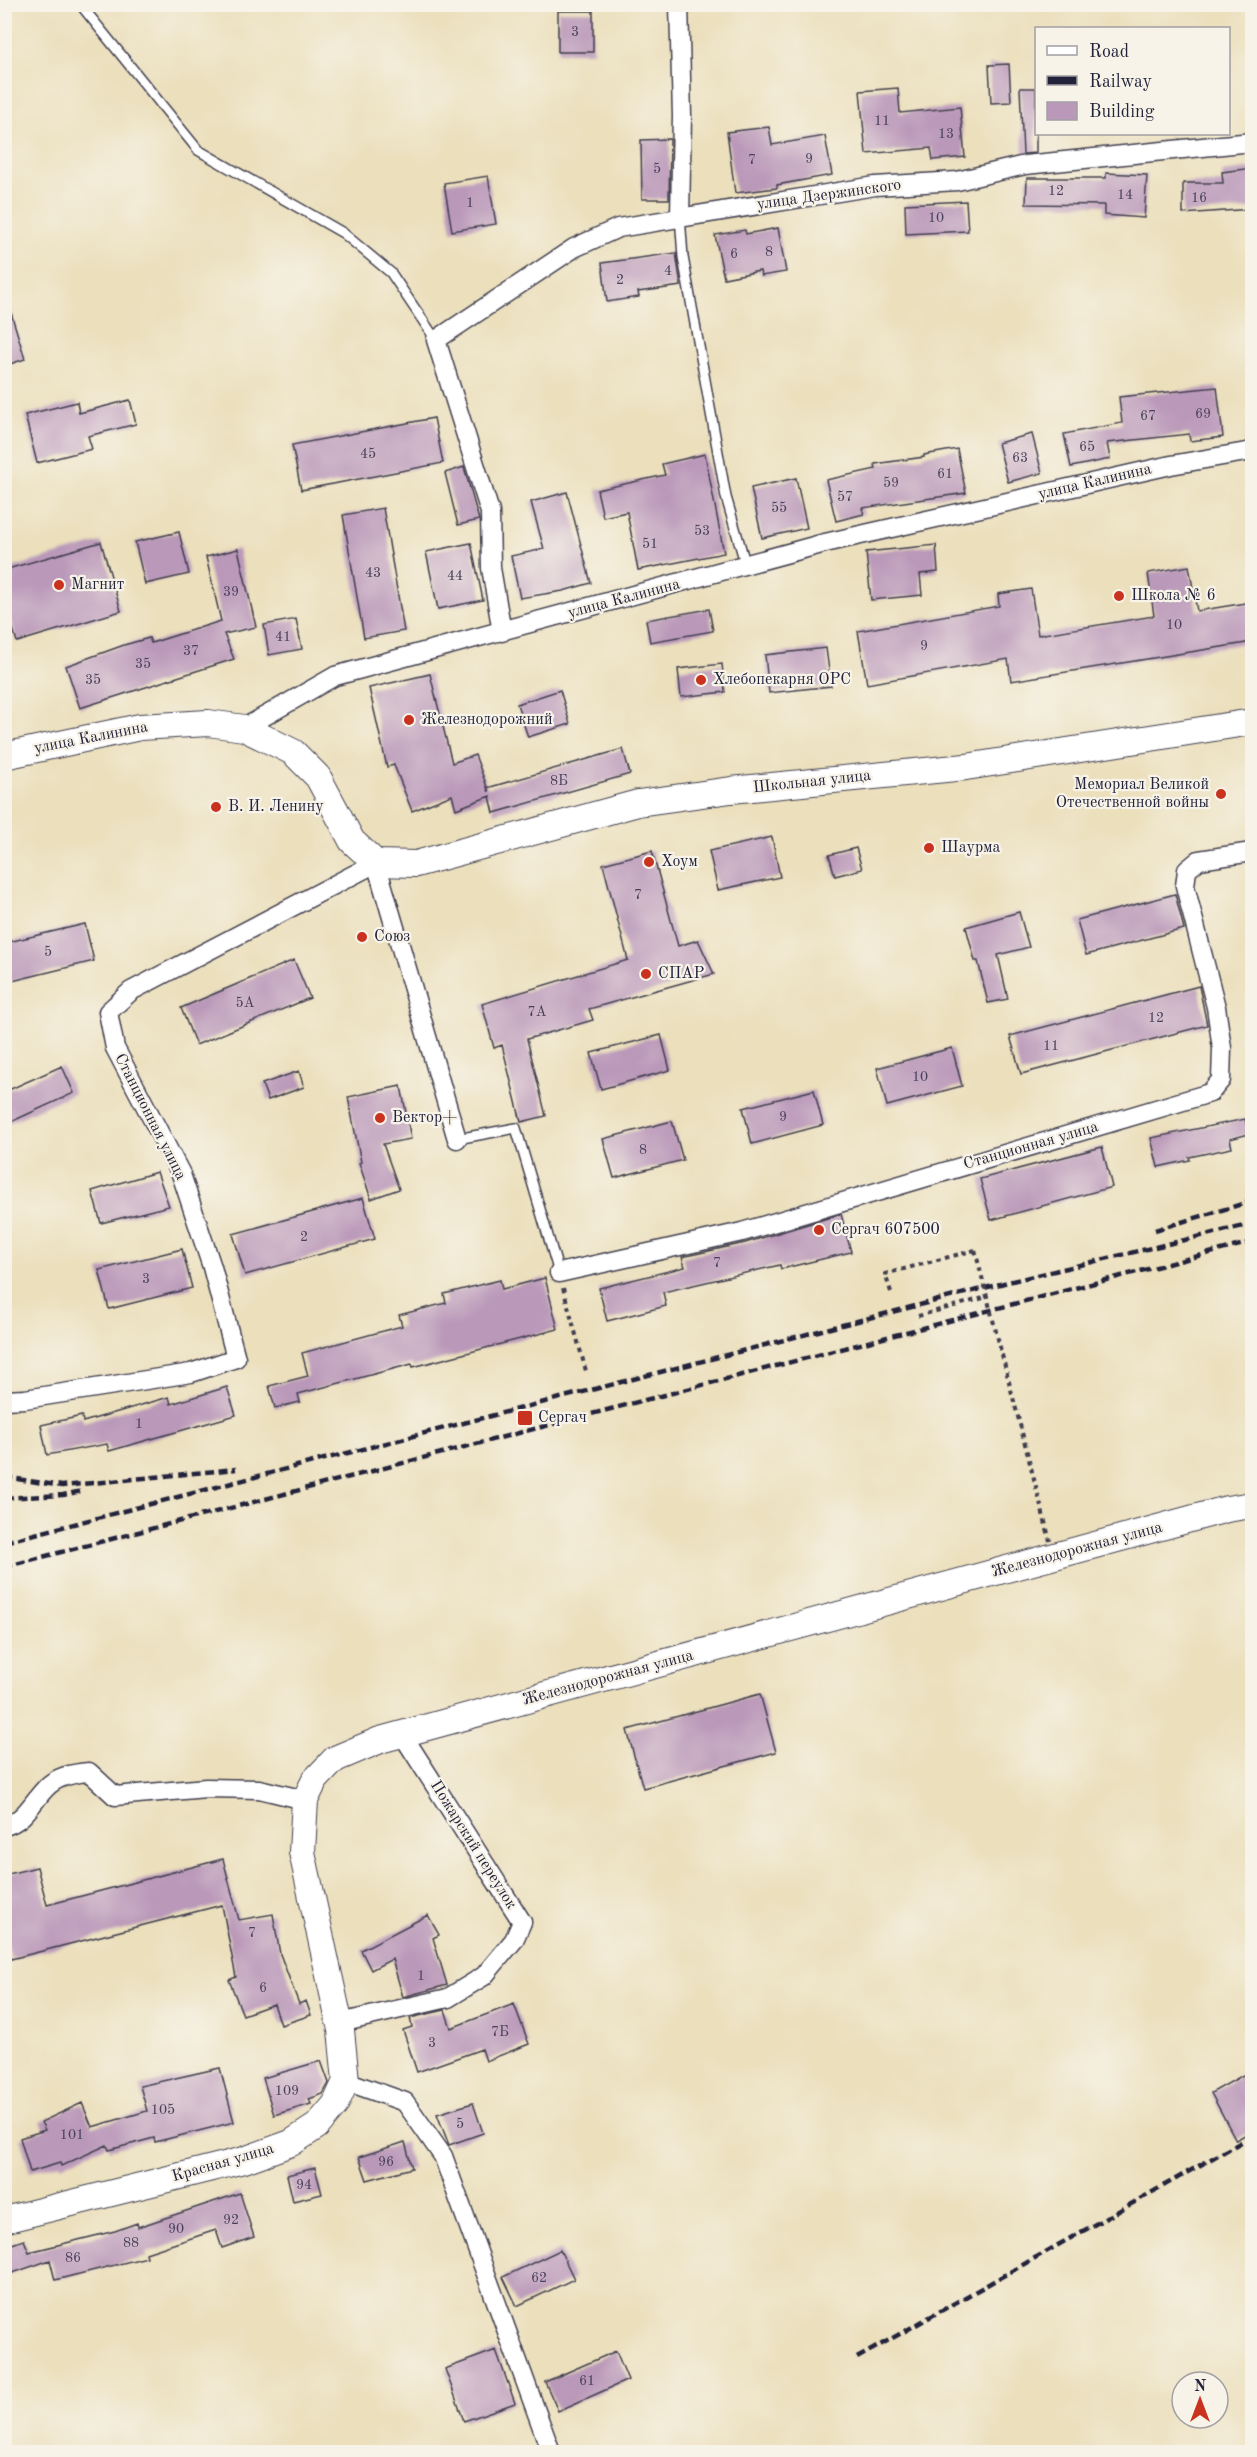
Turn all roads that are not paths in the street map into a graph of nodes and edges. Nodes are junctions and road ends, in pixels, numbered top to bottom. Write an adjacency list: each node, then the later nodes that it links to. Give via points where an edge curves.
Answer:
1 (80, 4): 5 (lane, via 198,150 343,233 390,273)
2 (679, 4): 4 (street)
3 (1252, 142): 4 (street, улица Дзержинского, via 1025,165 957,181 875,186)
4 (680, 216): 5 (street, улица Дзержинского, via 618,228 574,248); 7 (lane, via 683,257 726,497)
5 (436, 340): 8 (street, via 490,512 491,568)
6 (1252, 451): 7 (street, улица Калинина, via 1171,465 825,543)
7 (746, 566): 8 (street, улица Калинина)
8 (502, 632): 10 (street, улица Калинина, via 335,676)
9 (1252, 722): 13 (street, Школьная улица, via 966,766 638,803 416,864)
10 (244, 728): 11 (street, улица Калинина, via 208,723 140,727); 13 (street, via 293,752 318,777 352,841)
11 (4, 756)
12 (1252, 852): 15 (street, Станционная улица, via 1199,860 1186,870 1185,886 1216,1007 1222,1048 1221,1080 1210,1093 742,1232)
13 (376, 863): 14 (street); 16 (street, Станционная улица, via 131,991 108,1012 115,1048 181,1174 212,1267 236,1358 191,1373)
14 (457, 1139): 15 (lane, via 516,1128)
15 (560, 1274)
16 (4, 1400)
17 (1252, 1505): 18 (street, Железнодорожная улица)
18 (402, 1734): 19 (street, Железнодорожная улица, via 335,1760 315,1780); 21 (street, Пожарский переулок, via 522,1922 514,1940 484,1976 448,1998)
19 (305, 1800): 20 (street, via 259,1789 216,1788 115,1796 89,1772 73,1773 50,1783 17,1823); 21 (street, via 302,1852)
20 (4, 1826)
21 (340, 2023): 22 (street)
22 (346, 2080): 23 (street, Красная улица, via 335,2105 317,2126 291,2144 244,2160); 24 (street, via 405,2102 443,2156)
23 (4, 2220)
24 (551, 2452)

